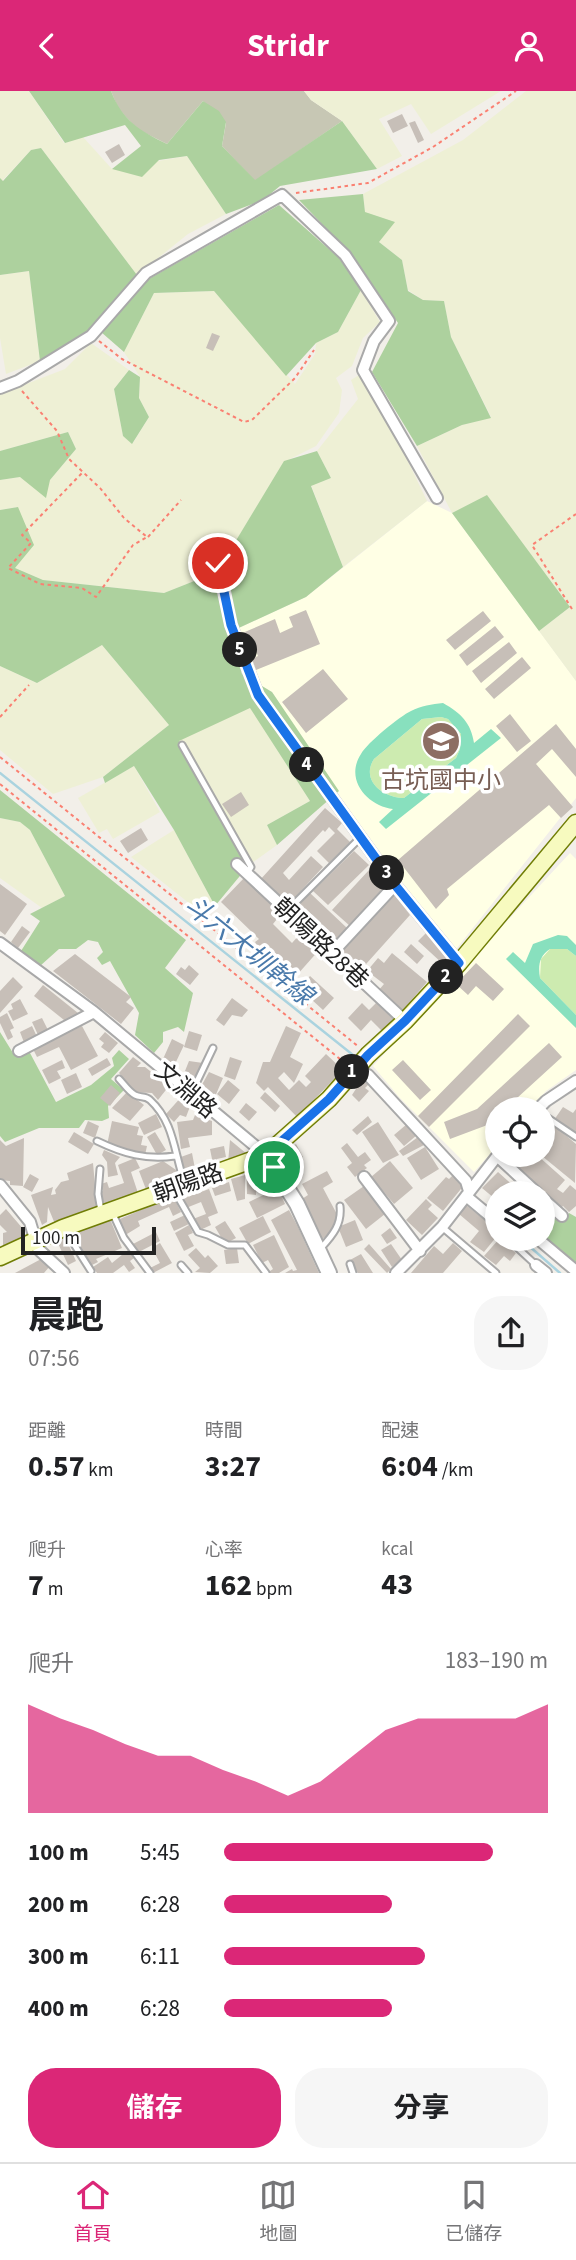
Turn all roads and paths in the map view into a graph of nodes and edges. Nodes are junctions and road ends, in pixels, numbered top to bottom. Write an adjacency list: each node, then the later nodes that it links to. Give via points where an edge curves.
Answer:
1 (516, 91): 2 (path, via 433,147 368,183)
2 (282, 195): 3 (street, via 146,273); 8 (street, via 345,255 389,321 374,341 363,370)
3 (91, 336): 4 (path, via 122,359 244,422 252,420 295,378); 5 (street)
4 (314, 350)
5 (14, 382): 6 (street); 7 (path, via 57,431 69,459)
6 (0, 388)
7 (83, 472): 11 (path); 11 (path, via 30,524 22,535 31,543 8,568 40,585 82,588 96,597 133,544)
8 (437, 498)
9 (181, 500): 11 (path)
10 (576, 514): 13 (path, via 532,545)
11 (147, 537)
12 (218, 563): 20 (street, via 231,625 258,695)
13 (572, 609)
14 (29, 685): 15 (path)
15 (0, 717)
16 (182, 744): 22 (lane, via 251,867)
17 (0, 757): 32 (path)
18 (0, 785): 33 (path)
19 (576, 823): 27 (main road, 朝陽路)
20 (361, 837): 23 (street); 24 (lane)
21 (237, 864): 22 (street, 朝陽路28巷)
22 (247, 873): 24 (street, 朝陽路28巷)
23 (395, 885): 26 (street); 27 (street)
24 (288, 911): 26 (street, 朝陽路28巷)
25 (0, 943): 28 (street, 文淵路)
26 (332, 953): 29 (street, 朝陽路28巷)
27 (459, 963): 29 (main road, 朝陽路)
28 (94, 1012): 31 (street); 36 (street, 文淵路)
29 (405, 1021): 32 (main road, 朝陽路)
30 (213, 1048): 36 (lane)
31 (19, 1051)
32 (368, 1055): 33 (main road, 朝陽路)
33 (354, 1071): 41 (main road, 朝陽路); 50 (street, via 368,1075 466,1181)
34 (119, 1079): 42 (lane, via 163,1113)
35 (576, 1081): 37 (street)
36 (191, 1094): 41 (street, 文淵路)
37 (552, 1097)
38 (555, 1123): 39 (lane)
39 (576, 1137)
40 (97, 1142): 42 (lane, via 139,1157)
41 (266, 1155): 49 (main road, 朝陽路); 59 (street, 文淵路)
42 (176, 1156): 49 (lane)
43 (488, 1167): 50 (street)
44 (509, 1167): 47 (street)
45 (100, 1169): 54 (lane, via 98,1194)
46 (364, 1177): 60 (street)
47 (524, 1181)
48 (0, 1185): 58 (street, via 30,1222)
49 (179, 1187): 54 (main road, 朝陽路); 72 (lane, via 198,1233 228,1245 245,1245)
50 (467, 1193): 52 (street); 56 (street)
51 (340, 1206): 59 (lane, via 334,1234)
52 (485, 1210)
53 (555, 1210): 55 (street)
54 (106, 1212): 57 (main road, 朝陽路); 70 (lane)
55 (562, 1216)
56 (442, 1227): 60 (street); 76 (lane)
57 (64, 1228): 58 (main road, 朝陽路); 67 (lane)
58 (34, 1239): 63 (main road, 朝陽路); 69 (street, via 38,1249)
59 (319, 1251): 73 (street, 文淵路)
60 (420, 1251): 75 (street)
61 (521, 1251): 66 (lane)
62 (552, 1251): 68 (street)
63 (0, 1257)
64 (350, 1264): 74 (lane)
65 (181, 1265): 71 (lane)
66 (536, 1265): 77 (street)
67 (91, 1271)
68 (576, 1271)
69 (64, 1273)
70 (150, 1273)
71 (188, 1273)
72 (266, 1273)
73 (329, 1273)
74 (353, 1273)
75 (396, 1273)
76 (496, 1273)
77 (546, 1273)

